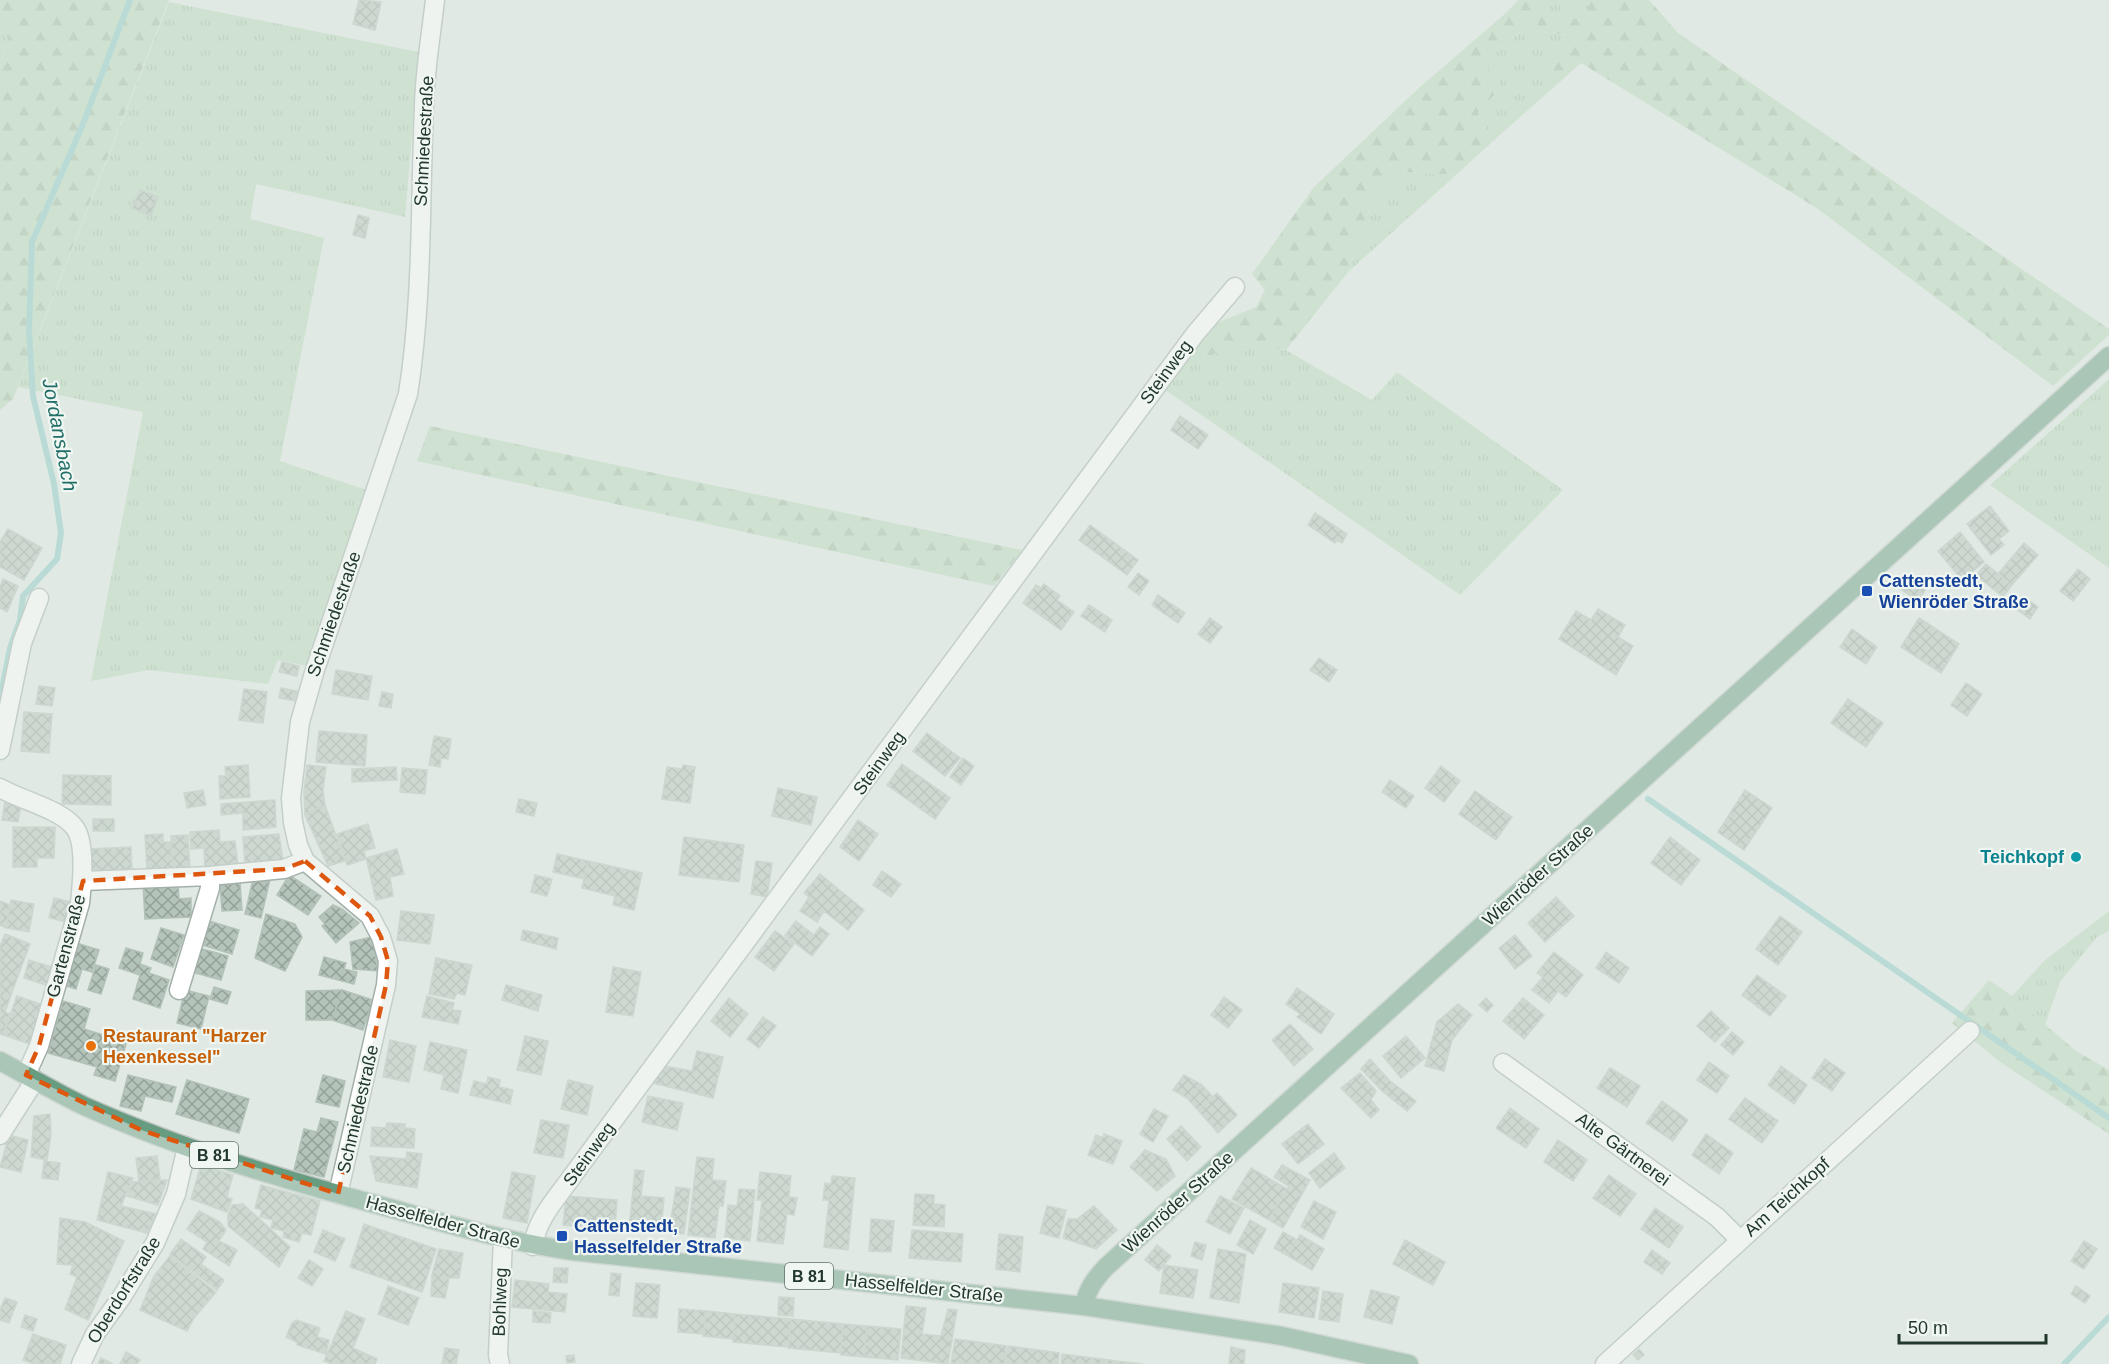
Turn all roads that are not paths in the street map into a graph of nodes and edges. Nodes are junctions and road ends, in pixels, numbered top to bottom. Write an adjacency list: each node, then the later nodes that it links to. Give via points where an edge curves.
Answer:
1 (435, 0): 7 (street, Schmiedestraße, via 424,102 413,361 408,394 300,722 291,798 298,845)
2 (1235, 287): 20 (street, Steinweg, via 1195,334 549,1208 537,1227)
3 (2109, 356): 21 (main road, Wienröder Straße, via 1106,1267 1093,1281)
4 (39, 598): 5 (street, via 22,643)
5 (0, 750)
6 (0, 788): 9 (street, Gartenstraße, via 59,815 76,829)
7 (305, 861): 8 (street, via 284,870); 17 (street, Schmiedestraße, via 370,916 388,961 384,996)
8 (210, 876): 9 (street); 10 (street, via 210,888)
9 (83, 881): 14 (street, Gartenstraße)
10 (179, 990)
11 (1970, 1031): 19 (street, Am Teichkopf)
12 (0, 1061): 14 (main road, Hasselfelder Straße / B 81)
13 (1503, 1063): 19 (street, Alte Gärtnerei, via 1717,1217)
14 (30, 1077): 15 (street, Gartenstraße); 16 (main road, Hasselfelder Straße / B 81, via 84,1105)
15 (0, 1135)
16 (187, 1146): 17 (main road, Hasselfelder Straße / B 81); 22 (street, Oberdorfstraße, via 176,1194 156,1243 95,1334)
17 (338, 1194): 18 (main road, Hasselfelder Straße / B 81)
18 (503, 1239): 20 (main road, Hasselfelder Straße / B 81); 23 (street, Bohlweg)
19 (1740, 1239): 25 (street, Am Teichkopf)
20 (533, 1246): 21 (main road, Hasselfelder Straße / B 81)
21 (1084, 1306): 24 (main road, Hasselfelder Straße / B 81, via 1282,1336)
22 (81, 1364)
23 (500, 1364)
24 (1409, 1364)
25 (1605, 1364)

